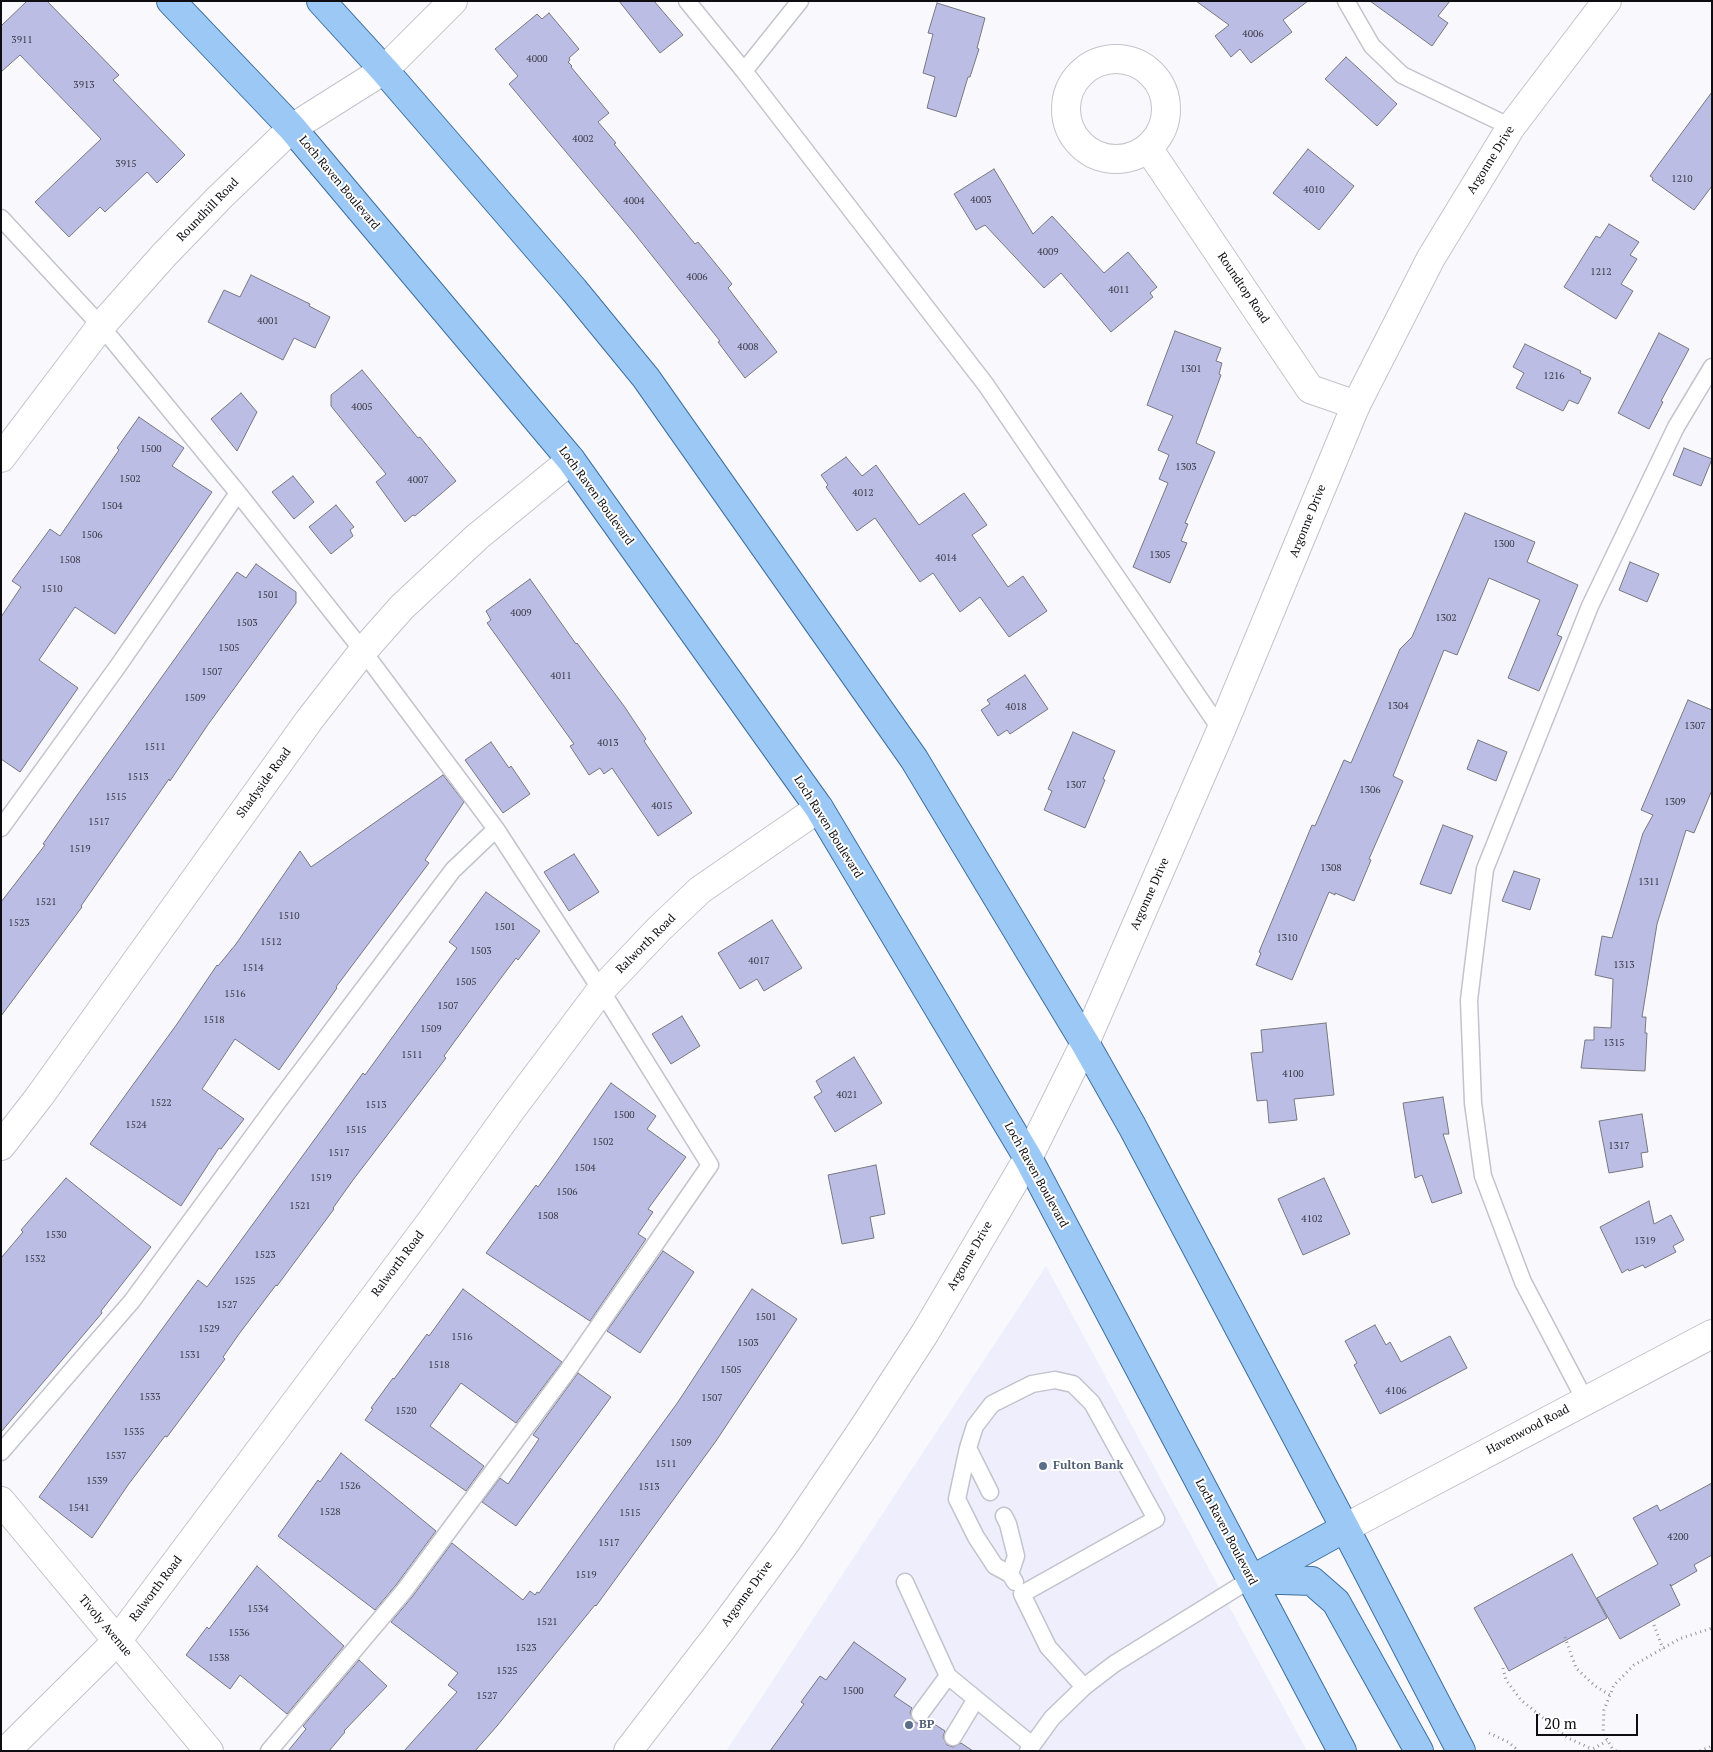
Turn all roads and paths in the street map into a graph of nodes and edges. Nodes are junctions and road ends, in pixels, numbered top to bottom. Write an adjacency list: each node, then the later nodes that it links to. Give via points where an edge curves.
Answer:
1 (171, 1): 11 (main road, Loch Raven Boulevard)
2 (321, 1): 8 (main road)
3 (453, 1): 8 (street, Roundhill Road)
4 (687, 1): 9 (lane)
5 (800, 1): 9 (lane)
6 (1346, 1): 10 (lane, via 1372,46 1402,75)
7 (1607, 1): 10 (street, Argonne Drive)
8 (384, 70): 11 (street, Roundhill Road); 26 (main road, via 646,378 914,759)
9 (744, 71): 21 (lane, via 986,385)
10 (1512, 127): 16 (street, Argonne Drive, via 1432,258)
11 (292, 128): 14 (street, Roundhill Road, via 164,255); 18 (main road, Loch Raven Boulevard)
12 (1148, 148): 16 (street, Roundtop Road, via 1310,388)
13 (1, 218): 14 (lane)
14 (101, 326): 17 (street, Roundhill Road); 19 (lane)
15 (1712, 367): 30 (lane, via 1676,427 1590,606 1485,869 1469,1000 1473,1104 1484,1176 1523,1282)
16 (1356, 405): 21 (street, Argonne Drive)
17 (1, 458)
18 (572, 460): 20 (street, Shadyside Road, via 477,537 402,607); 22 (main road, Loch Raven Boulevard)
19 (238, 493): 20 (lane); 23 (lane)
20 (363, 651): 24 (lane); 27 (street, Shadyside Road, via 310,719)
21 (1221, 730): 26 (street, Argonne Drive)
22 (819, 808): 25 (street, Ralworth Road, via 700,890); 28 (main road, Loch Raven Boulevard)
23 (1, 828)
24 (496, 829): 25 (lane); 32 (lane, via 453,870 132,1301)
25 (600, 990): 44 (street, Ralworth Road); 60 (lane, via 710,1165 566,1373 410,1584)
26 (1085, 1043): 28 (street, Argonne Drive); 36 (main road, via 1185,1224)
27 (1, 1146)
28 (1028, 1158): 38 (main road, Loch Raven Boulevard); 61 (street, Argonne Drive, via 925,1333 864,1427 787,1541)
29 (1712, 1334): 30 (street, Havenwood Road)
30 (1585, 1400): 36 (street, Havenwood Road)
31 (968, 1448): 33 (lane); 37 (lane, via 957,1499 995,1566); 40 (lane, via 975,1426 992,1404 1032,1384 1056,1380 1073,1384 1092,1403 1156,1519)
32 (1, 1452)
33 (990, 1492)
34 (1, 1501): 44 (street, Tivoly Avenue)
35 (1004, 1516): 37 (lane, via 1016,1556)
36 (1345, 1528): 38 (main road); 64 (main road)
37 (1010, 1574): 40 (lane)
38 (1251, 1579): 48 (lane, via 1114,1664); 62 (main road, Loch Raven Boulevard); 63 (main road, via 1312,1581 1336,1602)
39 (905, 1582): 47 (lane)
40 (1022, 1594): 48 (lane, via 1048,1647)
41 (1654, 1625): 45 (path)
42 (1712, 1628): 45 (path, via 1679,1638)
43 (1565, 1637): 49 (path, via 1576,1668)
44 (117, 1641): 58 (street, Ralworth Road); 59 (street, Tivoly Avenue)
45 (1663, 1649): 49 (path, via 1634,1666 1614,1685)
46 (1503, 1668): 57 (path, via 1506,1680 1521,1700 1544,1721)
47 (948, 1676): 50 (lane); 51 (lane)
48 (1084, 1687): 56 (lane, via 1052,1718)
49 (1610, 1695): 54 (path, via 1604,1710 1602,1733)
50 (976, 1699): 53 (lane); 56 (lane)
51 (920, 1714)
52 (1489, 1732): 65 (path)
53 (952, 1737)
54 (1607, 1741): 57 (path); 66 (path)
55 (1712, 1746): 67 (path)
56 (1030, 1748)
57 (1591, 1750)
58 (6, 1751)
59 (209, 1751)
60 (269, 1751)
61 (628, 1751)
62 (1342, 1751)
63 (1419, 1751)
64 (1461, 1751)
65 (1519, 1751)
66 (1616, 1751)
67 (1700, 1751)

